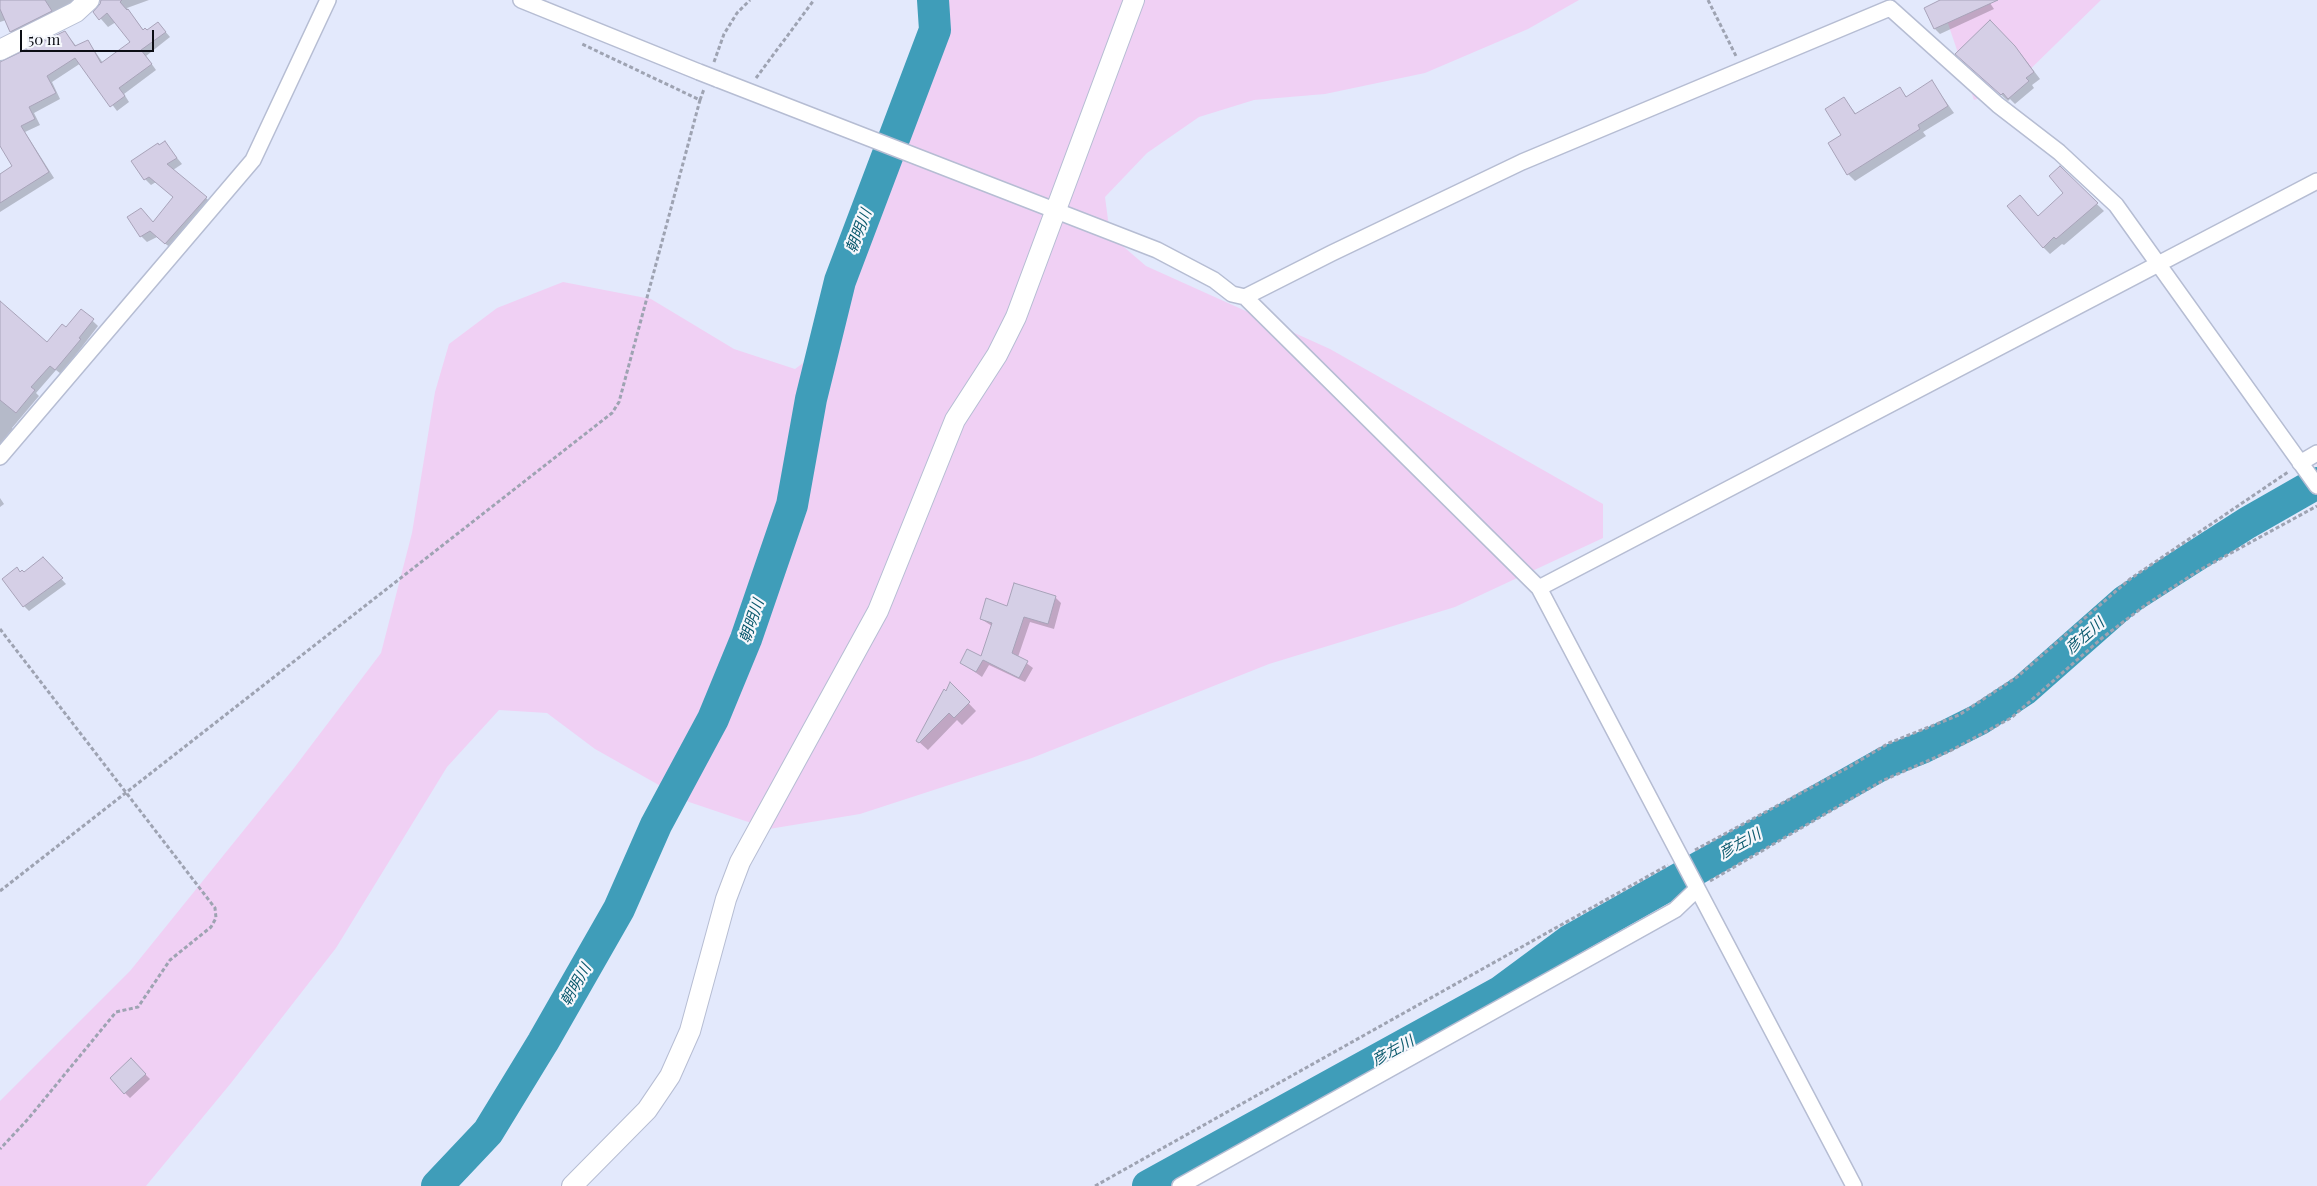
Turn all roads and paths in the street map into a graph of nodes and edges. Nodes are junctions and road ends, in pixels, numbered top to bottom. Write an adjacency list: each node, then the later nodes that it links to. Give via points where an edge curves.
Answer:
1 (89, 0): 9 (street, via 76,12)
2 (328, 0): 19 (street, via 253,160)
3 (521, 0): 11 (street)
4 (750, 0): 11 (path, via 724,34)
5 (814, 0): 12 (path)
6 (1134, 0): 15 (street)
7 (1708, 0): 10 (path)
8 (576, 41): 13 (path)
9 (0, 50)
10 (1743, 70): 16 (street, via 1890,8 2116,205); 17 (street, via 1522,162)
11 (708, 75): 12 (street); 13 (path)
12 (751, 93): 15 (street)
13 (700, 100): 25 (path, via 619,402 612,413)
14 (2317, 181): 16 (street)
15 (1054, 209): 17 (street, via 1179,260 1232,294); 30 (street, via 1016,317 997,355 955,420 878,611 740,862 726,899 690,1031 670,1076 648,1110)
16 (2158, 263): 20 (street); 23 (street)
17 (1245, 297): 23 (street)
18 (2317, 453): 20 (street)
19 (0, 457)
20 (2304, 468): 21 (street); 26 (path, via 2130,579 2017,676 1960,715 1889,743)
21 (2317, 486)
22 (2317, 506): 27 (path, via 2198,571 2147,604 2102,638 2011,718 1882,782)
23 (1539, 588): 26 (street)
24 (0, 629): 25 (path)
25 (126, 793): 28 (path); 29 (path, via 215,908 216,918 210,927 170,960 138,1007 116,1012)
26 (1682, 860): 27 (street); 31 (path)
27 (1696, 887): 32 (street, via 1675,910); 33 (street)
28 (0, 891)
29 (0, 1149)
30 (572, 1186)
31 (1095, 1186)
32 (1180, 1186)
33 (1854, 1186)

